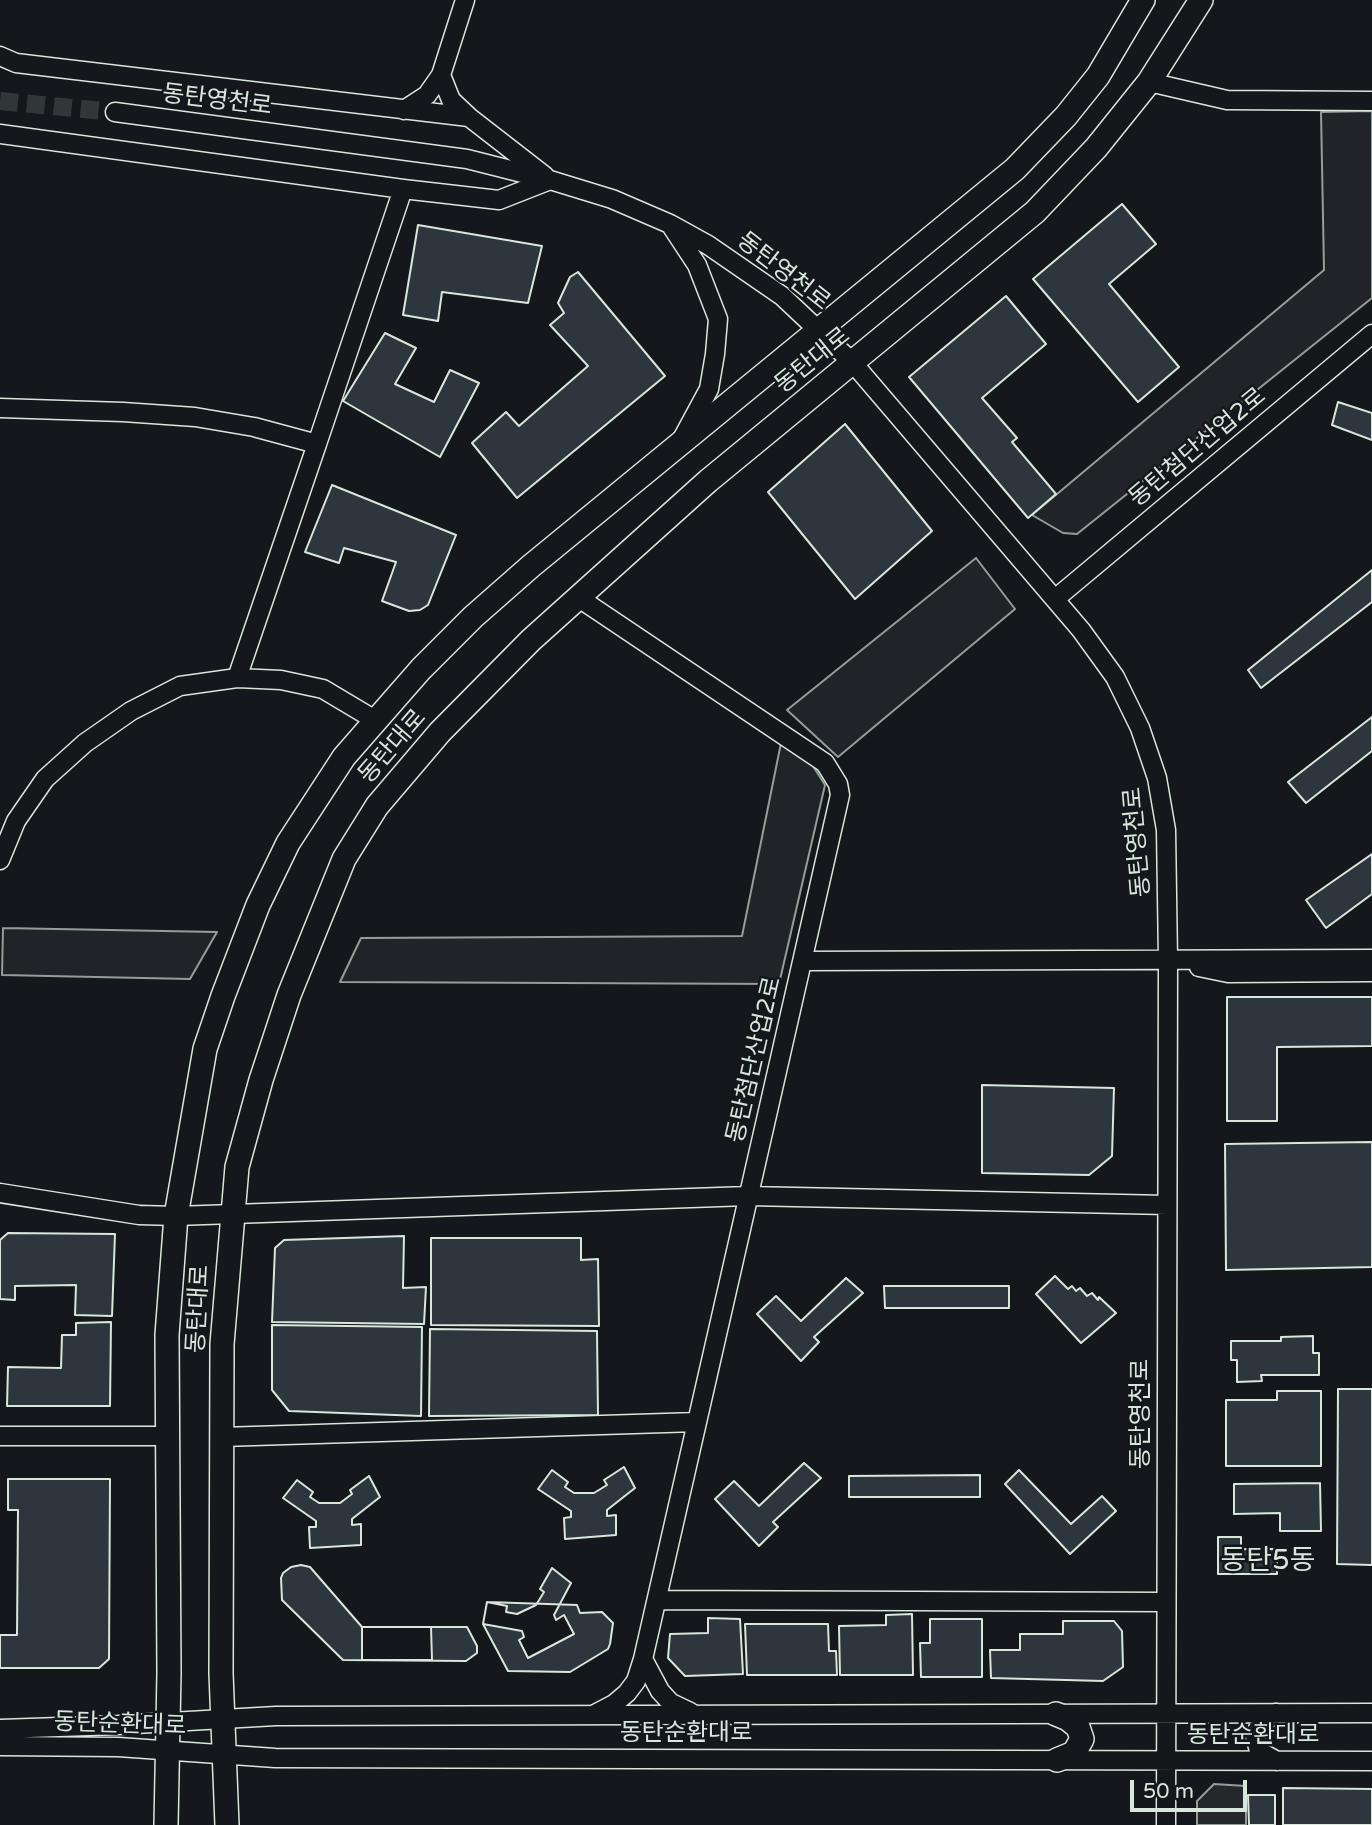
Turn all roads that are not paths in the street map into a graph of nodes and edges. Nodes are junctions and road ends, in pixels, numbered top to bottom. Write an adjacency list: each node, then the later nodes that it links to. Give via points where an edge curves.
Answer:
1 (465, 0): 5 (street)
2 (1143, 0): 15 (main road, 동탄대로, via 1098,76 1015,169)
3 (1201, 0): 6 (main road, 동탄대로)
4 (0, 57): 8 (street)
5 (441, 75): 8 (street, via 427,95); 10 (street, via 451,100)
6 (1149, 82): 7 (street, via 1227,100); 17 (main road, 동탄대로, via 1096,149 1035,212)
7 (1372, 101)
8 (404, 110): 10 (street)
9 (115, 112): 12 (street, 동탄영천로, via 467,159)
10 (469, 117): 12 (street)
11 (0, 134): 13 (street)
12 (550, 180): 13 (street, via 499,200); 14 (street, 동탄영천로, via 612,199)
13 (403, 189): 19 (street)
14 (670, 224): 15 (street, 동탄영천로, via 782,296); 20 (street, via 697,265 718,318 709,389)
15 (818, 330): 17 (street, 동탄영천로); 20 (main road, 동탄대로)
16 (1372, 334): 22 (street, 동탄첨단산업2로)
17 (853, 363): 21 (main road, 동탄대로, via 708,481); 22 (street, 동탄영천로)
18 (0, 408): 19 (street, via 195,417)
19 (317, 444): 23 (street)
20 (678, 444): 24 (main road, 동탄대로, via 473,617)
21 (579, 598): 28 (street, 동탄첨단산업2로, via 825,763 832,773 840,795); 33 (main road, 동탄대로, via 440,732 377,806 344,859 289,995 261,1080 237,1167)
22 (1055, 599): 27 (street, 동탄영천로, via 1115,677 1140,728 1157,778 1166,830)
23 (237, 678): 24 (street, via 281,680 323,689); 25 (street, via 180,686 131,711 85,743 45,779 16,821)
24 (375, 720): 34 (main road, 동탄대로, via 312,805 258,905 205,1049)
25 (0, 860)
26 (1372, 959): 27 (street)
27 (1168, 960): 28 (street); 29 (street, via 1228,973); 32 (street, 동탄영천로)
28 (803, 961): 31 (street, 동탄첨단산업2로)
29 (1372, 972)
30 (0, 1194): 34 (street, via 139,1215)
31 (748, 1196): 32 (street); 33 (street); 35 (street, 동탄첨단산업2로)
32 (1167, 1205): 40 (street, 동탄영천로)
33 (232, 1214): 34 (street); 38 (main road, 동탄대로, via 222,1344)
34 (176, 1216): 37 (main road, 동탄대로, via 167,1335)
35 (697, 1422): 38 (street); 39 (street, 동탄첨단산업2로)
36 (0, 1436): 37 (street)
37 (168, 1437): 49 (main road, 동탄대로)
38 (222, 1437): 48 (main road, 동탄대로)
39 (657, 1600): 40 (street); 41 (street, 동탄첨단산업2로)
40 (1166, 1602): 42 (street, 동탄영천로)
41 (643, 1659): 45 (street, via 665,1697); 47 (street, 동탄첨단산업2로, via 627,1693)
42 (1166, 1713): 43 (street, 동탄순환대로); 46 (street, 동탄순환대로); 55 (street, 동탄영천로)
43 (1276, 1713): 44 (street, 동탄순환대로); 56 (street, via 1260,1724 1255,1736 1259,1751)
44 (1372, 1713)
45 (695, 1714): 46 (street, 동탄순환대로); 47 (street, 동탄순환대로)
46 (1056, 1714): 54 (main road, via 1078,1727 1082,1739 1074,1753)
47 (593, 1715): 48 (street, 동탄순환대로)
48 (223, 1719): 49 (street, 동탄순환대로); 53 (main road, 동탄대로)
49 (168, 1722): 50 (street, 동탄순환대로); 52 (main road, 동탄대로)
50 (0, 1729)
51 (0, 1746): 52 (street, 동탄순환대로)
52 (168, 1750): 53 (street, 동탄순환대로); 58 (main road, 동탄대로)
53 (225, 1754): 54 (street, 동탄순환대로, via 275,1758); 59 (main road, 동탄대로)
54 (1057, 1760): 55 (street, 동탄순환대로)
55 (1166, 1760): 56 (street, 동탄순환대로); 60 (street, 동탄영천로)
56 (1277, 1761): 57 (street, 동탄순환대로)
57 (1372, 1761)
58 (166, 1825)
59 (227, 1825)
60 (1166, 1825)

